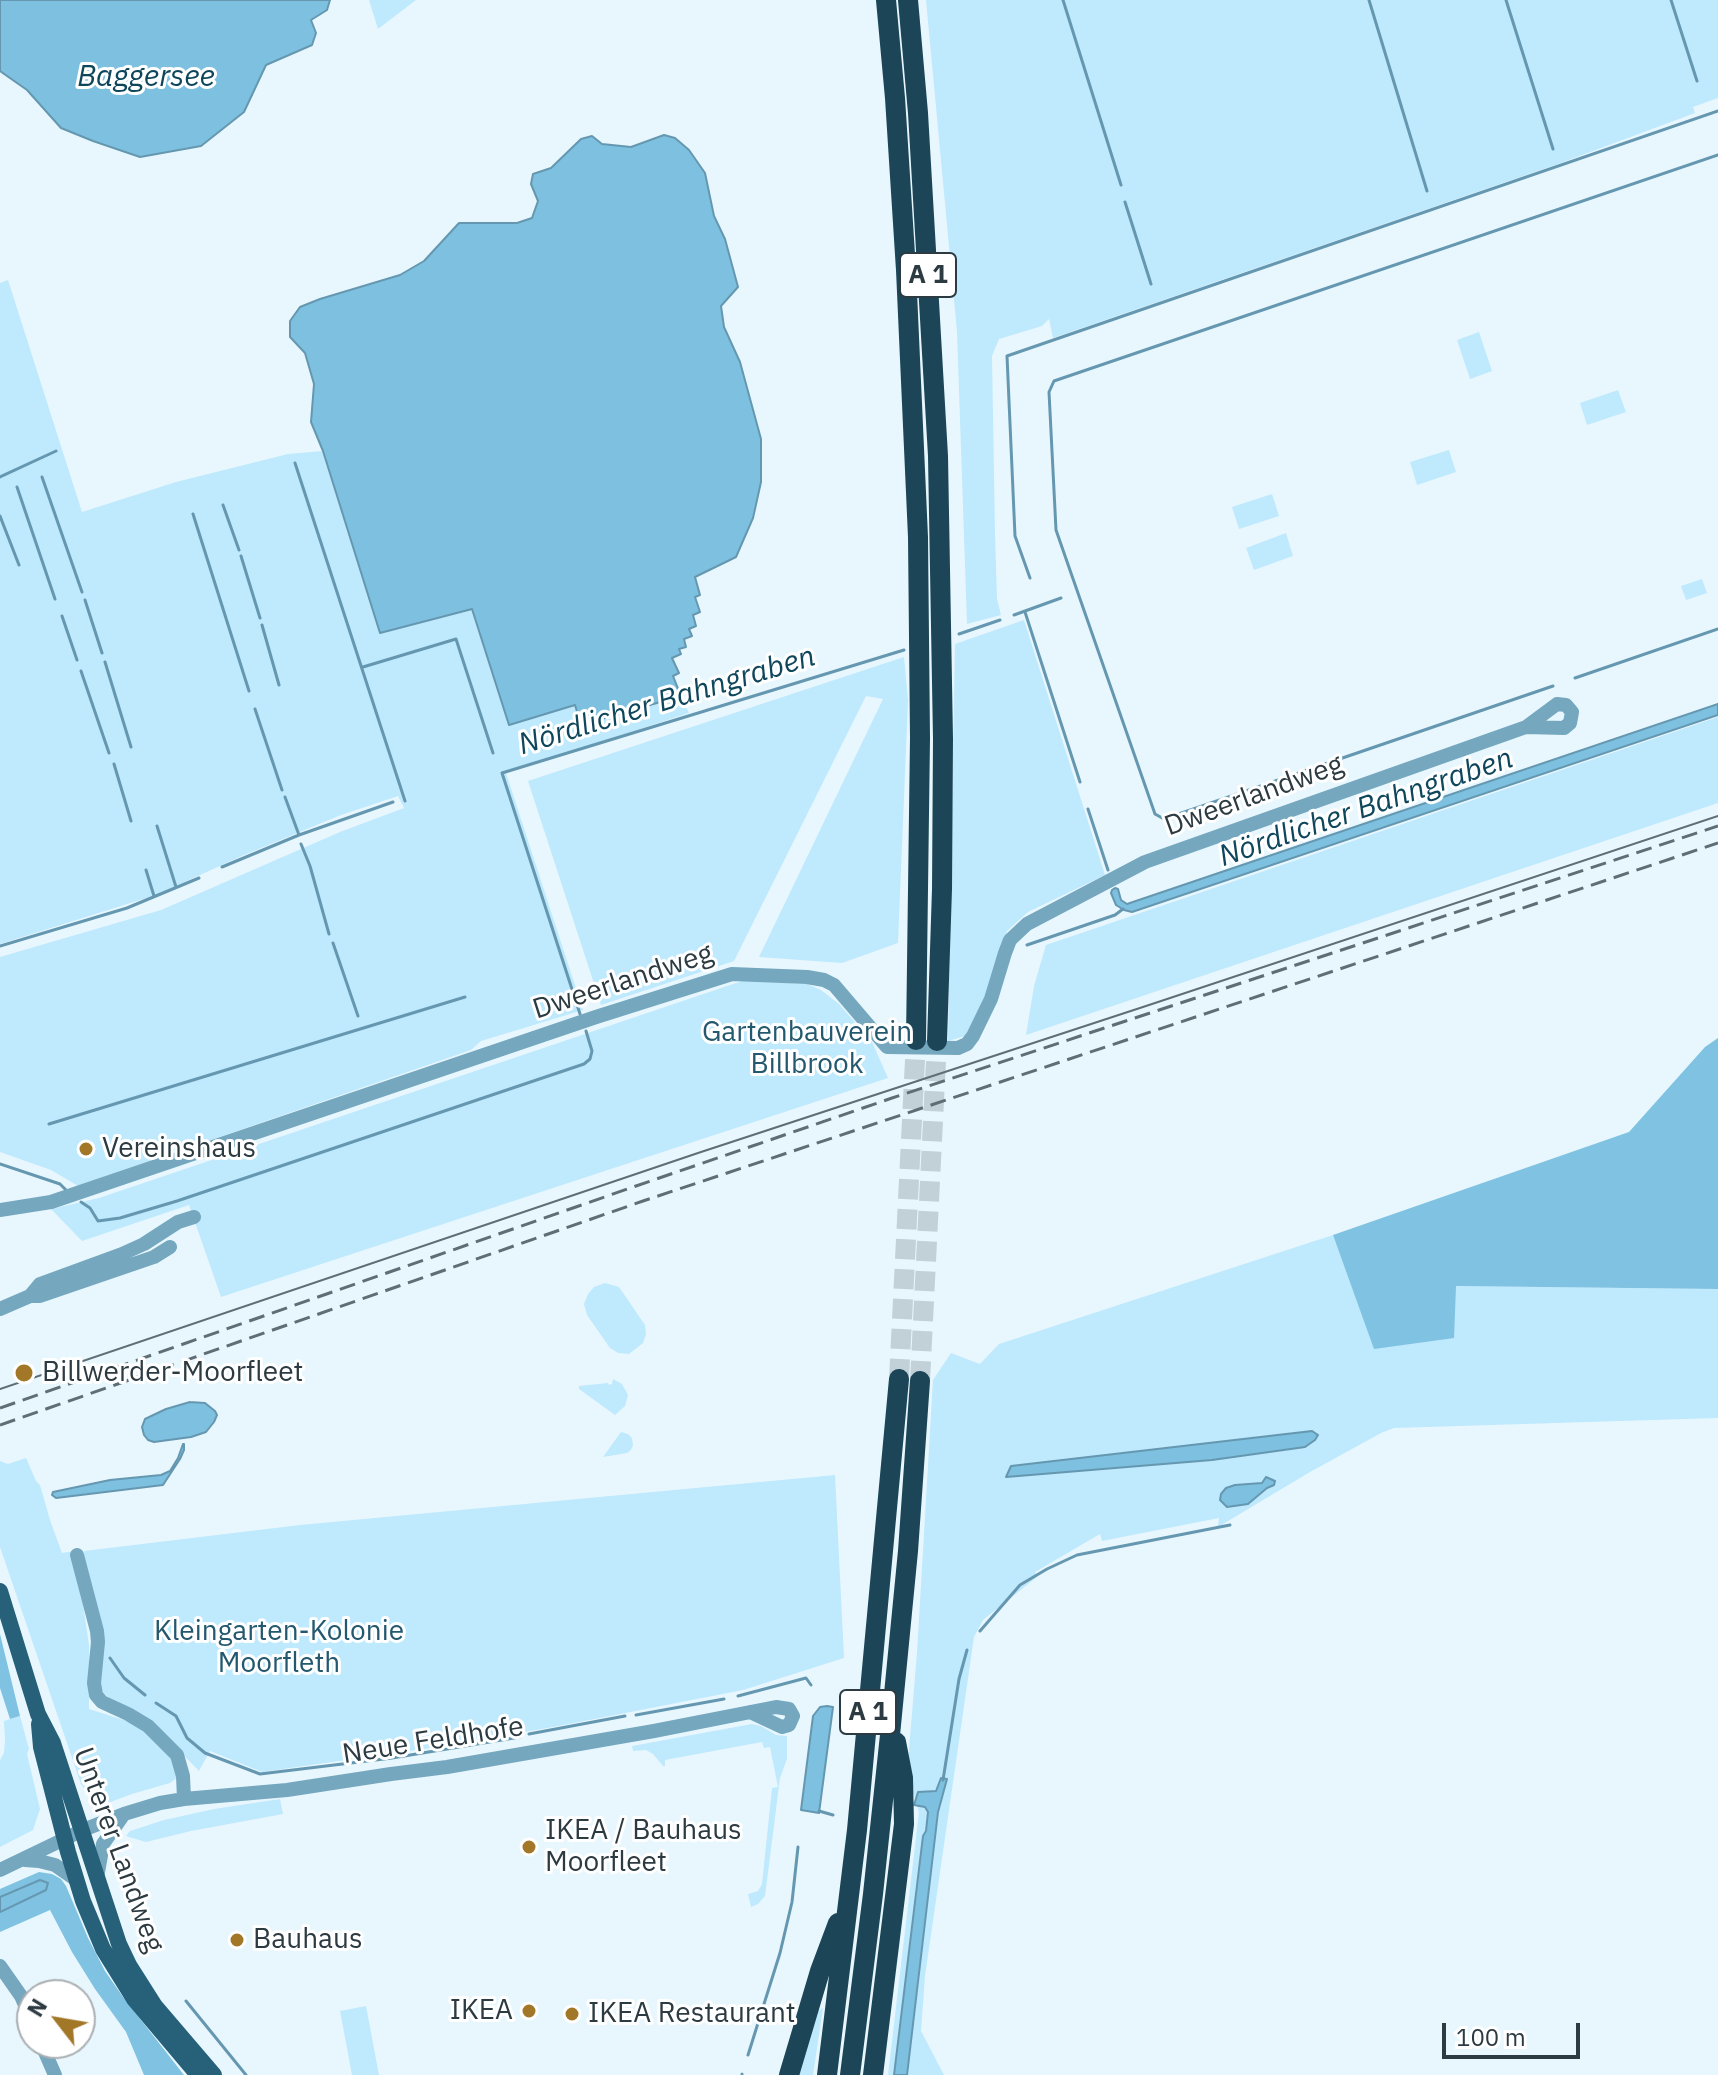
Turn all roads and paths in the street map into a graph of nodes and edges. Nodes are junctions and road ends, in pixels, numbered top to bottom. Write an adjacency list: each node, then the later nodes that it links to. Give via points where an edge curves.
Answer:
1 (886, 0): 4 (highway, A 1, via 918,537)
2 (908, 0): 5 (highway, A 1, via 938,456 943,754)
3 (1526, 727): 6 (street, Dweerlandweg, via 1145,862 1027,924 1010,940 973,1036 958,1048 887,1047 824,980 732,974 61,1199)
4 (916, 1040)
5 (937, 1041)
6 (0, 1210)
7 (194, 1217): 9 (street, via 122,1254 40,1284)
8 (170, 1247): 9 (street, via 154,1257)
9 (30, 1296): 10 (street)
10 (0, 1309)
11 (899, 1379): 26 (highway, A 1)
12 (920, 1381): 17 (highway, A 1)
13 (77, 1555): 18 (street, via 97,1631 96,1695 148,1726 177,1755)
14 (0, 1591): 16 (main road, Unterer Landweg)
15 (750, 1712): 18 (street, Neue Feldhofe, via 447,1767)
16 (38, 1714): 20 (main road, Unterer Landweg); 21 (main road, Unterer Landweg)
17 (892, 1719): 34 (highway, A 1); 35 (highway, via 903,1778 904,1824)
18 (184, 1799): 19 (street, Neue Feldhofe)
19 (124, 1814): 20 (street, Neue Feldhofe); 24 (street, via 103,1844)
20 (83, 1830): 21 (street, Neue Feldhofe); 24 (main road, Unterer Landweg)
21 (64, 1839): 22 (street, Neue Feldhofe); 25 (main road, Unterer Landweg); 27 (main road)
22 (21, 1860): 23 (street, Neue Feldhofe); 25 (street, via 55,1865)
23 (0, 1870)
24 (97, 1878): 27 (main road, Unterer Landweg)
25 (75, 1879): 30 (main road, Unterer Landweg, via 114,1969)
26 (851, 1889): 32 (highway); 33 (highway, A 1)
27 (109, 1917): 31 (main road, Unterer Landweg, via 129,1965 155,2006)
28 (0, 1966): 29 (street)
29 (16, 1989)
30 (198, 2075)
31 (214, 2075)
32 (789, 2075)
33 (827, 2075)
34 (850, 2075)
35 (873, 2075)

